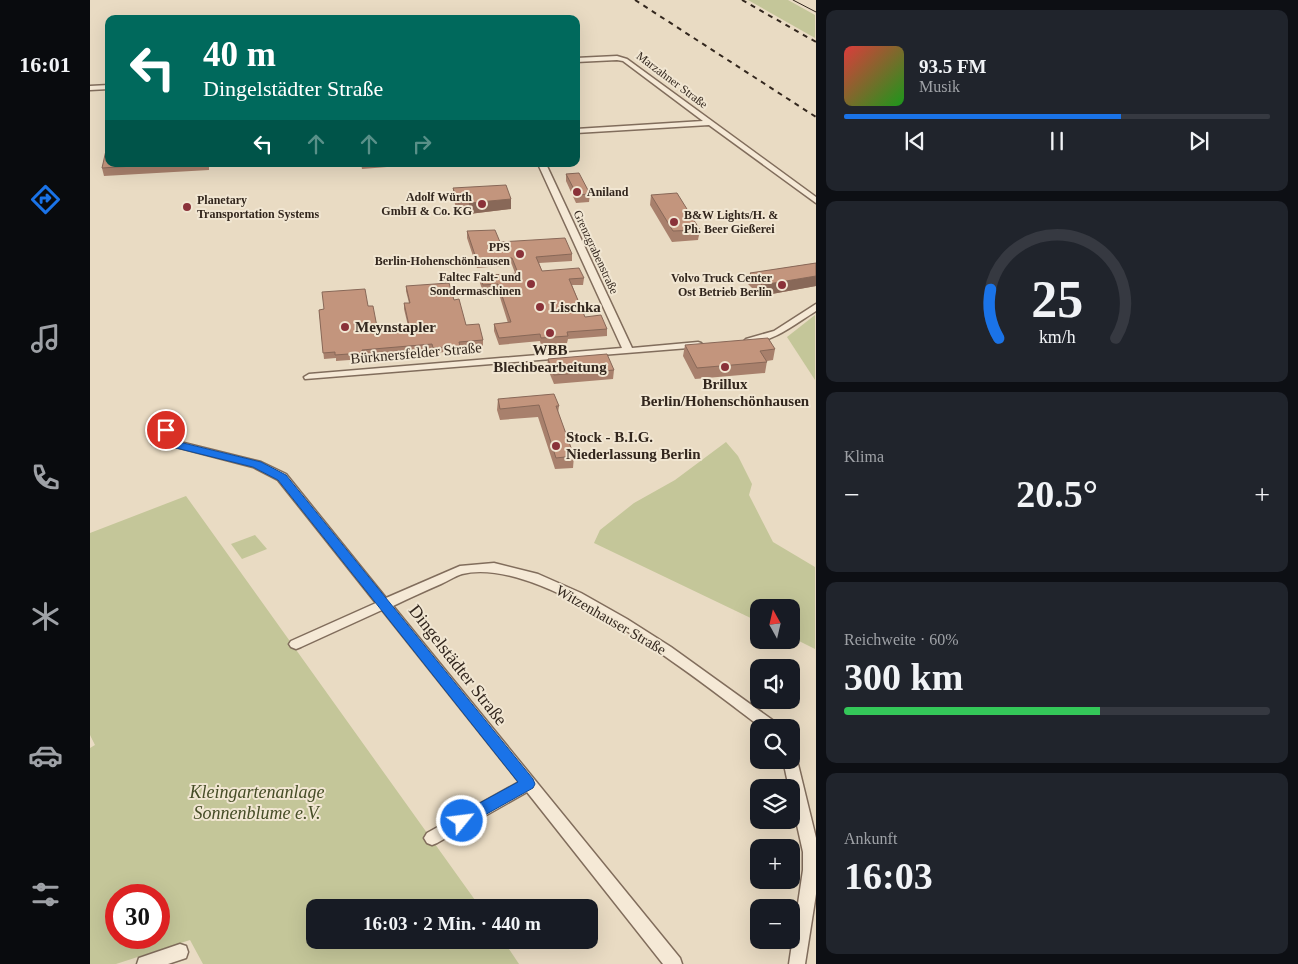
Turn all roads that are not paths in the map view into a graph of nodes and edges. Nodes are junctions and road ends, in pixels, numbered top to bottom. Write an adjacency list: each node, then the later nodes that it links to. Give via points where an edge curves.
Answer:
1 (580, 60): 4 (street, Marzahner Straße, via 626,60)
2 (105, 87): 3 (street)
3 (90, 88)
4 (709, 123): 5 (street, Marzahner Straße); 7 (street)
5 (580, 131)
6 (543, 167): 11 (street, Grenzgrabenstraße)
7 (816, 201)
8 (816, 307): 9 (street, via 774,335)
9 (736, 342)
10 (709, 344): 11 (street, Bürknersfelder Straße)
11 (628, 350): 12 (street, Bürknersfelder Straße)
12 (309, 377)
13 (176, 444): 14 (street, Dingelstädter Straße, via 257,464 275,472)
14 (385, 604): 15 (street, Witzenhauser Straße); 16 (street, Witzenhauser Straße, via 468,568 498,568 520,573 568,592 610,616); 18 (street, Dingelstädter Straße)
15 (296, 644)
16 (760, 719)
17 (792, 769): 23 (street, via 810,842 811,870)
18 (528, 784): 19 (street); 22 (street, Dingelstädter Straße)
19 (432, 838)
20 (180, 952): 21 (street)
21 (146, 964)
22 (674, 964)
23 (796, 964)

